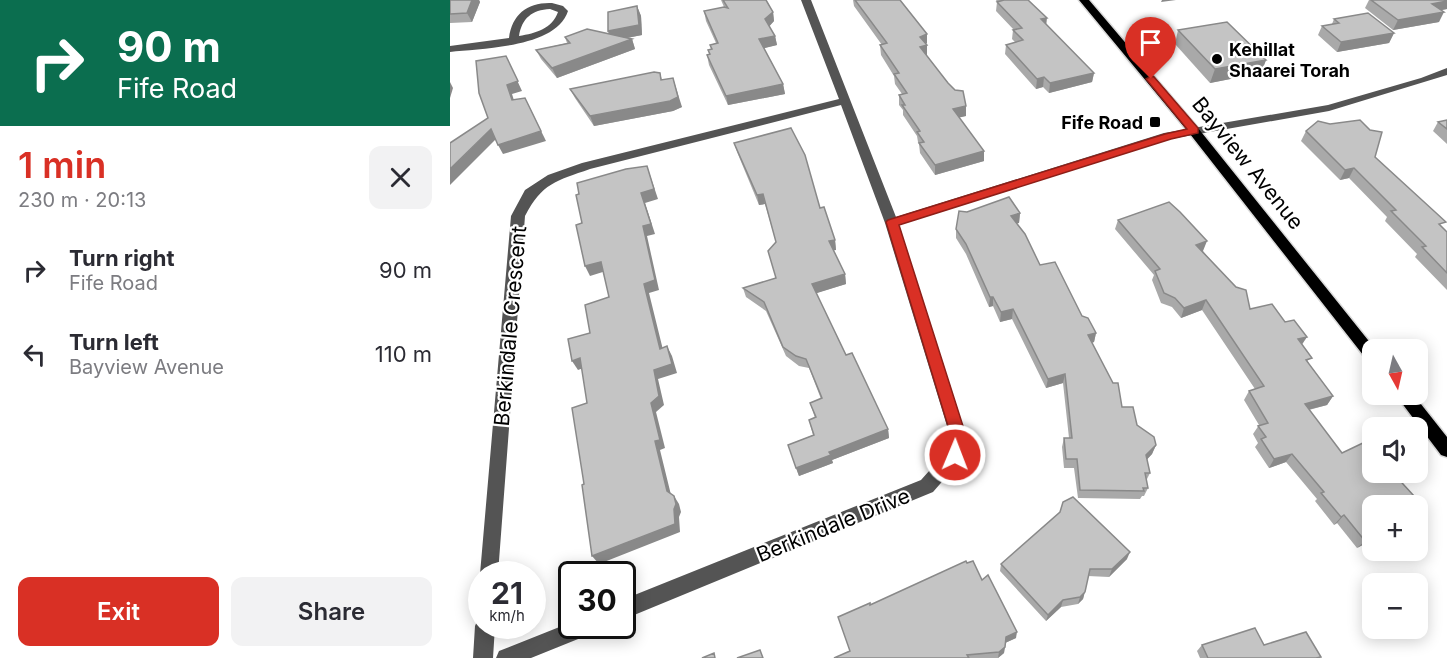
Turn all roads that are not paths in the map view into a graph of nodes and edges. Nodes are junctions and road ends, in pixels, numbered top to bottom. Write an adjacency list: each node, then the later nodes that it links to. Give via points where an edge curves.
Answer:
1 (806, 0): 6 (street, Berkindale Drive)
2 (1084, 0): 7 (main road, Bayview Avenue)
3 (514, 39): 3 (street, via 550,29 563,11 551,5 529,9 519,19); 4 (street)
4 (450, 49)
5 (1447, 71): 7 (street, via 1329,108)
6 (844, 101): 8 (street, Berkindale Drive); 12 (street, Berkindale Crescent, via 586,166 552,178 530,193 518,216)
7 (1194, 131): 8 (street); 9 (main road, Bayview Avenue)
8 (892, 222): 13 (street, Berkindale Drive, via 955,426 955,455 927,486)
9 (1362, 343)
10 (1412, 405): 11 (main road)
11 (1447, 450)
12 (490, 561)
13 (636, 604)
14 (558, 637): 17 (street)
15 (484, 639): 16 (street)
16 (483, 658)
17 (506, 658)

